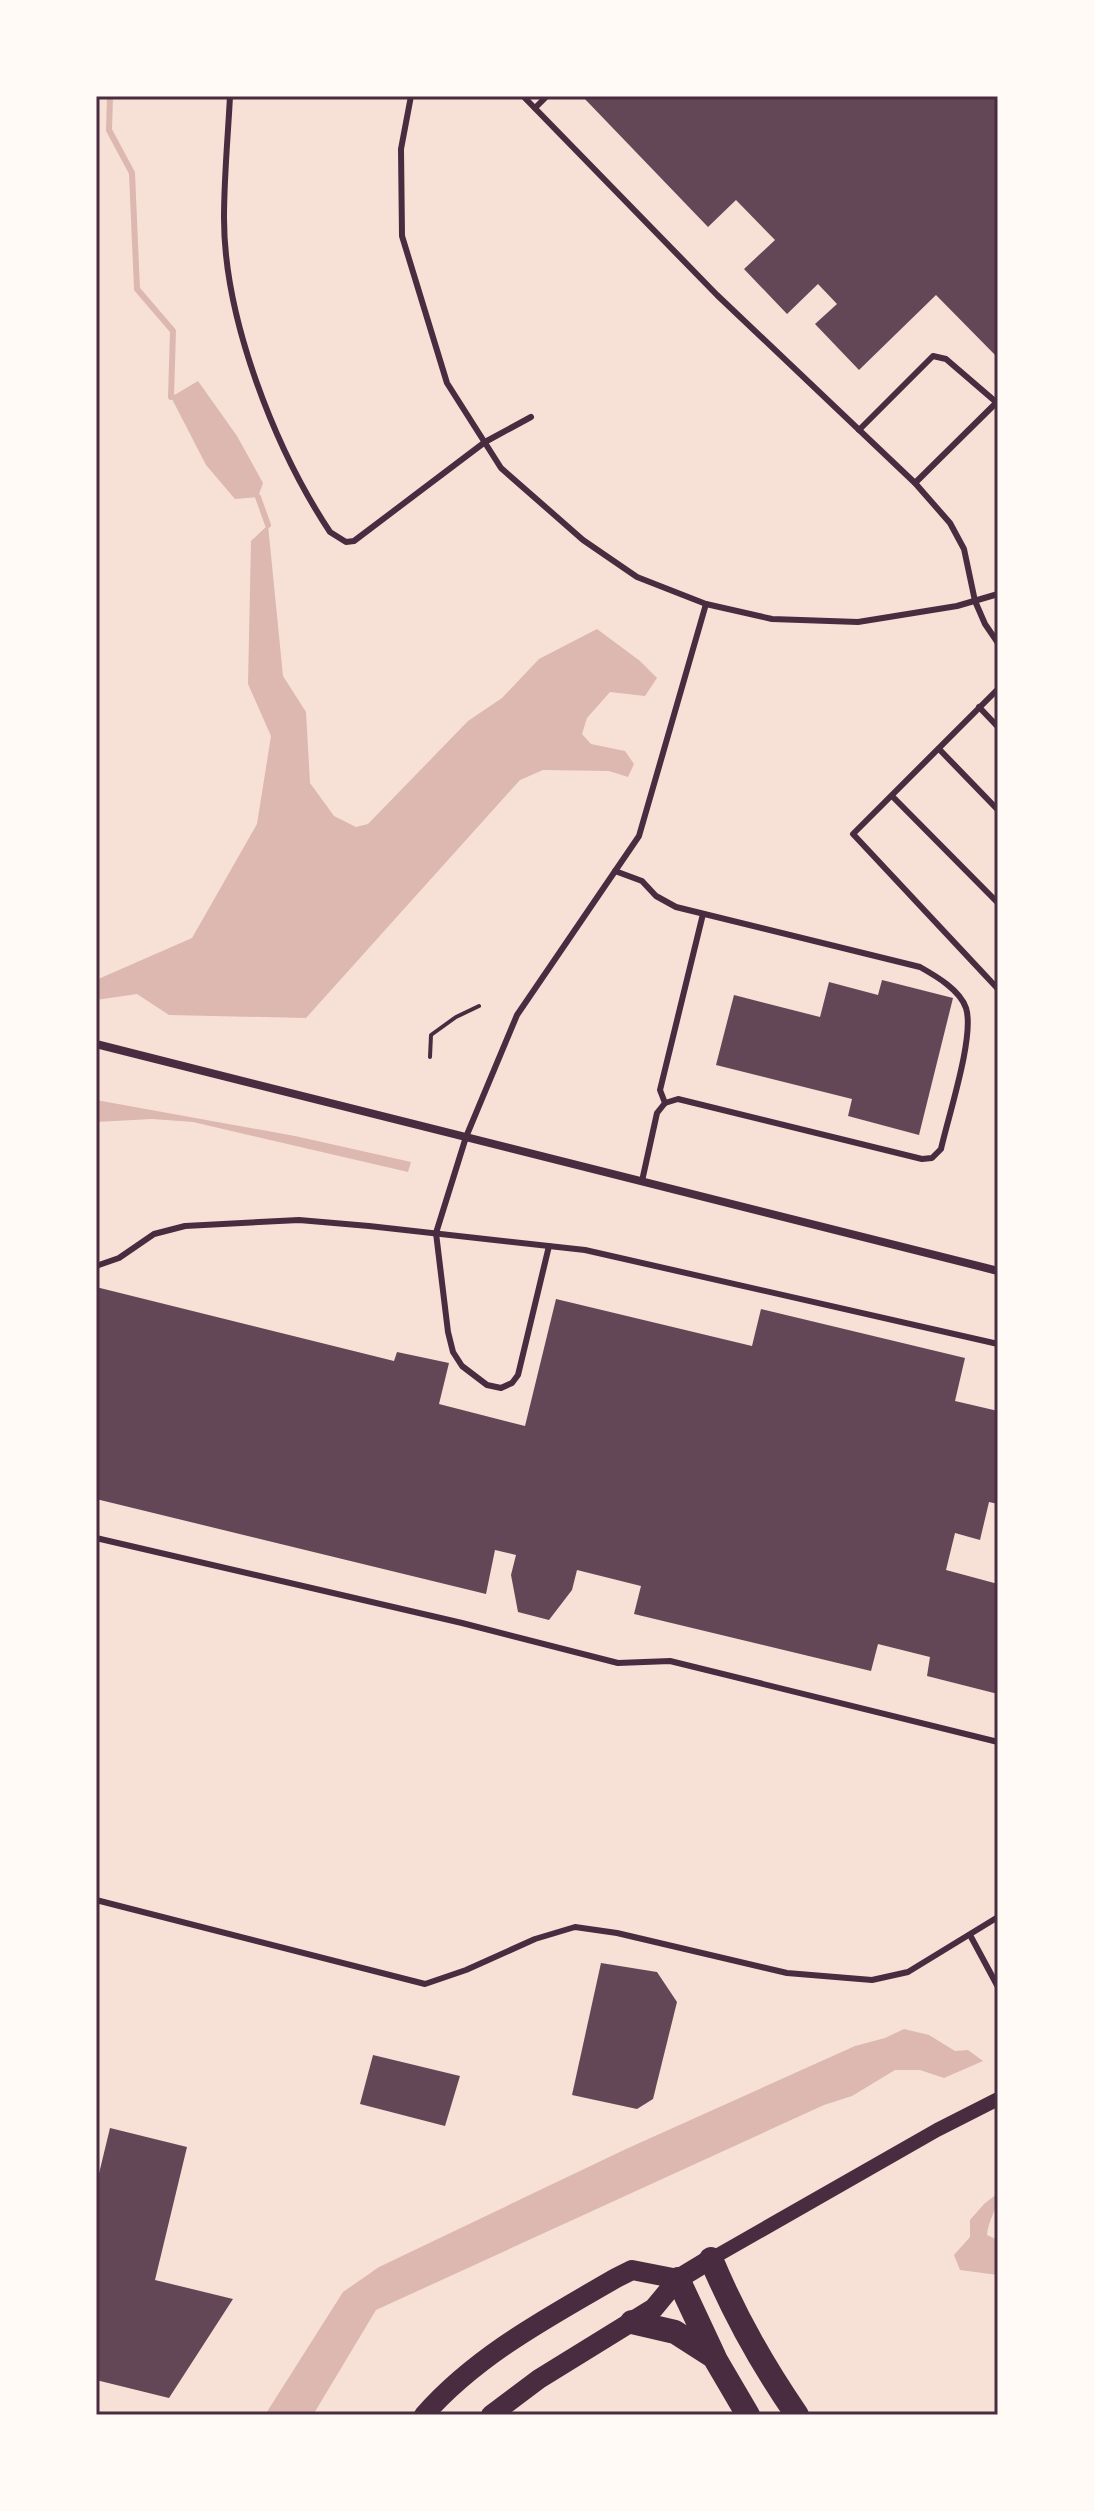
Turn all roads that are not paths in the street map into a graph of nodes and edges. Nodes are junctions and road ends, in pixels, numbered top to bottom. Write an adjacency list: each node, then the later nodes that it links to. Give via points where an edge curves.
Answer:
1 (230, 96): 9 (lane, via 224,220 233,306 272,426 330,532 354,541)
2 (411, 96): 9 (lane, via 401,149 402,236 447,383)
3 (523, 96): 5 (lane)
4 (547, 96): 5 (lane)
5 (535, 108): 8 (lane, via 717,295)
6 (997, 402): 8 (lane, via 946,359 933,356); 10 (lane)
7 (531, 417): 9 (lane)
8 (859, 430): 10 (lane)
9 (485, 442): 13 (lane, via 501,468 583,540 637,577)
10 (915, 483): 12 (lane, via 950,523 964,549)
11 (998, 594): 12 (lane)
12 (975, 601): 13 (lane, via 858,622 772,619); 14 (lane)
13 (706, 604): 21 (lane, via 639,836)
14 (998, 643)
15 (998, 689): 16 (lane)
16 (979, 707): 17 (lane); 18 (lane)
17 (998, 727)
18 (939, 749): 19 (lane); 20 (lane)
19 (892, 796): 22 (lane); 24 (lane, via 853,834)
20 (998, 810)
21 (615, 871): 23 (lane, via 642,881 676,907); 27 (lane, via 517,1015)
22 (998, 903)
23 (703, 914): 26 (lane, via 660,1090); 26 (lane, via 920,967 966,1005 969,1027 941,1149 932,1158 678,1099)
24 (998, 989)
25 (96, 1044): 27 (street)
26 (665, 1103): 28 (lane, via 657,1113)
27 (466, 1137): 28 (street); 29 (lane)
28 (642, 1181): 32 (street)
29 (436, 1233): 30 (lane); 30 (lane, via 453,1352 475,1378 501,1388 518,1375); 31 (lane, via 299,1220 185,1226 154,1234 119,1258)
30 (549, 1246): 33 (lane)
31 (96, 1266)
32 (998, 1271)
33 (998, 1344)
34 (96, 1538): 35 (lane, via 618,1663 670,1661)
35 (998, 1742)
36 (96, 1900): 38 (lane, via 425,1984 575,1927 787,1973 872,1980 908,1972)
37 (998, 1917): 38 (lane)
38 (970, 1935): 39 (lane)
39 (998, 1987)
40 (998, 2099): 41 (street)
41 (711, 2259): 42 (main road); 48 (highway, via 758,2355)
42 (678, 2279): 43 (main road, via 654,2308); 44 (highway); 45 (main road, via 632,2270 616,2278 517,2335 456,2382)
43 (632, 2322): 44 (highway, via 675,2332); 46 (main road)
44 (714, 2357): 47 (highway)
45 (424, 2415)
46 (491, 2415)
47 (748, 2415)
48 (797, 2415)

